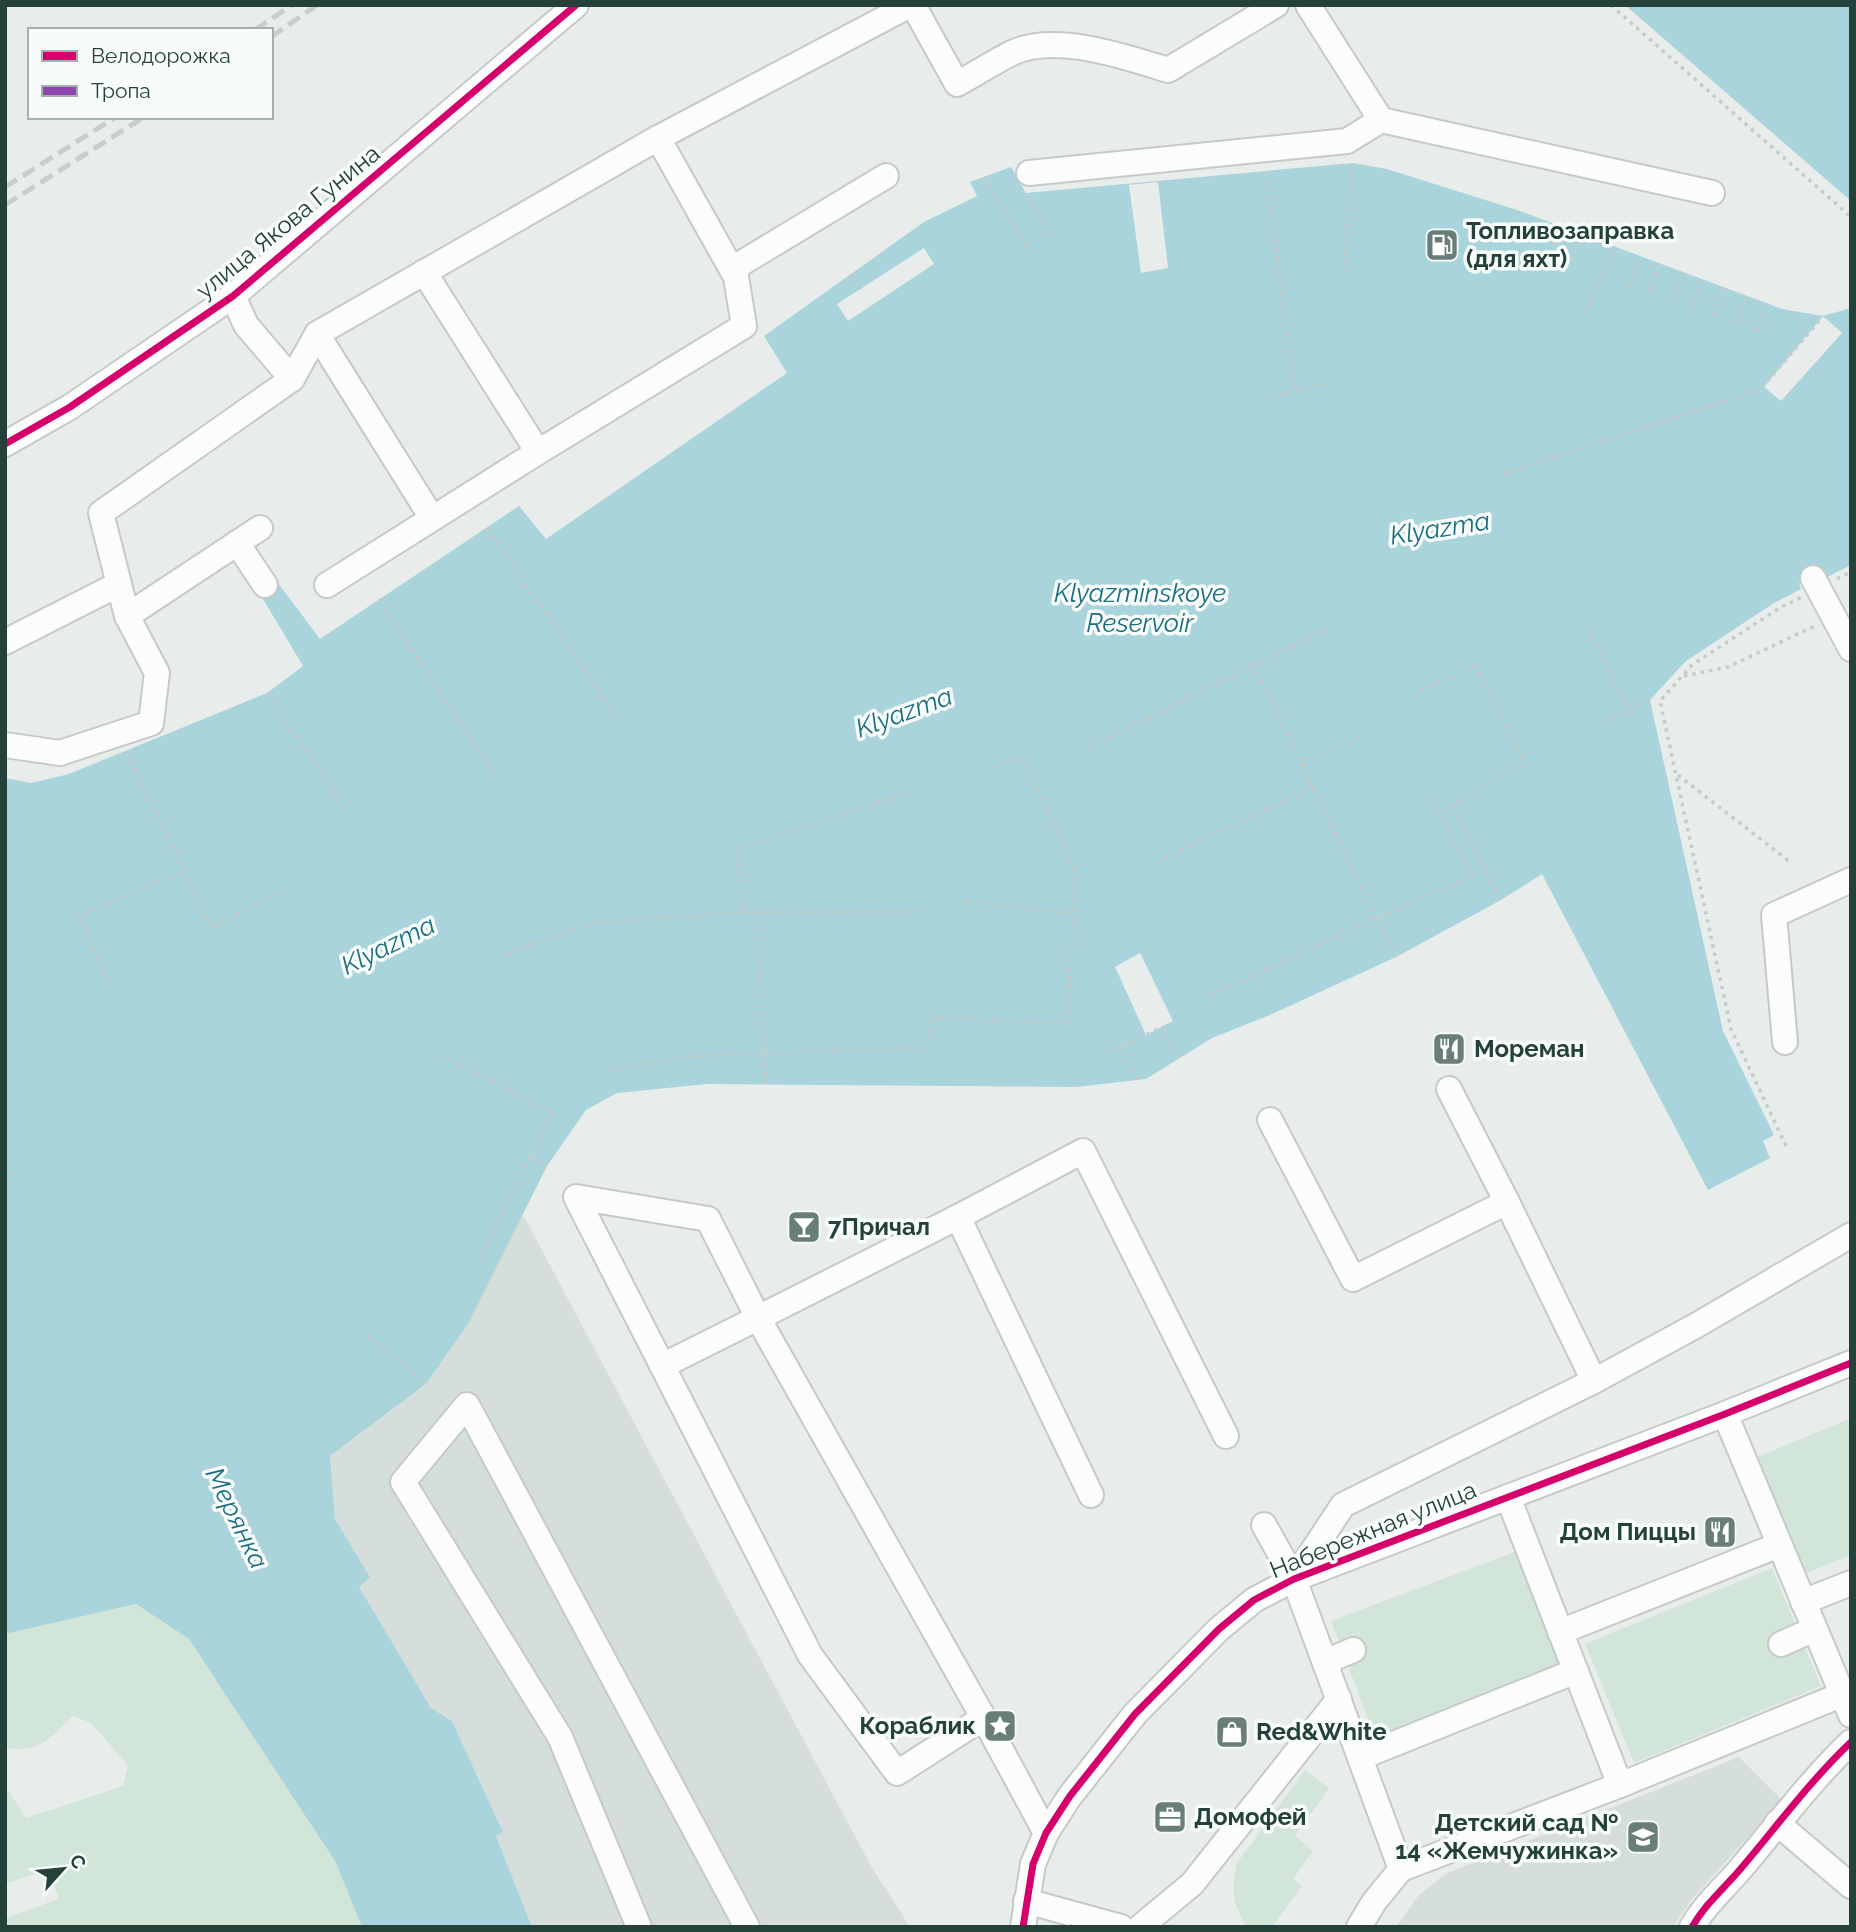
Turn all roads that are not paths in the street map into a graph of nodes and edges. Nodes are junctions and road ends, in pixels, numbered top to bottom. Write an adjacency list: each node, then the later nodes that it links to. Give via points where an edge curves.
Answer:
1 (576, 5): 12 (street, улица Якова Гунина)
2 (911, 5): 3 (street, via 957,84 1017,51 1051,45 1107,51 1168,70); 6 (street)
3 (1276, 5)
4 (1308, 5): 5 (street)
5 (1381, 120): 8 (street, via 1347,141); 9 (street)
6 (658, 138): 10 (street); 11 (street)
7 (886, 176): 10 (street)
8 (1028, 183)
9 (1712, 193)
10 (732, 269): 16 (street, via 744,326)
11 (424, 272): 13 (street); 16 (street)
12 (233, 296): 14 (street, via 246,325); 15 (street, улица Якова Гунина, via 70,407)
13 (317, 334): 14 (street); 17 (street)
14 (292, 379): 21 (street, via 101,513)
15 (5, 444)
16 (538, 452): 17 (street)
17 (432, 518): 23 (street)
18 (260, 528): 19 (street)
19 (237, 543): 22 (street); 24 (street)
20 (1816, 583): 26 (street)
21 (118, 584): 24 (street); 25 (street)
22 (265, 585)
23 (327, 585)
24 (127, 616): 27 (street, via 157,673 150,723 60,753)
25 (5, 642)
26 (1851, 649)
27 (5, 746)
28 (1851, 880): 29 (street, via 1774,915)
29 (1785, 1042)
30 (1449, 1088): 32 (street)
31 (1270, 1120): 32 (street, via 1353,1279)
32 (1507, 1202): 38 (street)
33 (958, 1217): 35 (street); 40 (street, via 1083,1150); 41 (street)
34 (1851, 1235): 38 (street)
35 (758, 1318): 37 (street); 37 (street, via 708,1219 576,1197); 56 (street)
36 (1851, 1363): 39 (street, Набережная улица)
37 (662, 1366): 56 (street, via 810,1655 897,1773)
38 (1594, 1381): 45 (street, via 1343,1505)
39 (1725, 1414): 42 (street, Набережная улица); 44 (street)
40 (1226, 1436)
41 (1091, 1495)
42 (1508, 1497): 45 (street, Набережная улица); 49 (street)
43 (1264, 1525): 45 (street)
44 (1779, 1545): 47 (street); 49 (street)
45 (1294, 1579): 52 (street); 61 (street, Набережная улица, via 1254,1600 1219,1629 1135,1714)
46 (1851, 1583): 47 (street)
47 (1803, 1602): 48 (street)
48 (1815, 1629): 50 (street); 55 (street)
49 (1560, 1632): 53 (street)
50 (1781, 1644)
51 (1353, 1650): 52 (street)
52 (1325, 1662): 54 (street)
53 (1576, 1671): 58 (street); 59 (street)
54 (1339, 1699): 58 (street); 69 (street, via 1192,1884)
55 (1848, 1700): 59 (street)
56 (983, 1718): 61 (street)
57 (1851, 1742): 60 (street)
58 (1361, 1758): 62 (street)
59 (1620, 1785): 62 (street)
60 (1777, 1823): 63 (street); 71 (street, via 1700,1911)
61 (1046, 1833): 64 (street, Набережная улица, via 1033,1864)
62 (1401, 1869): 70 (street)
63 (1851, 1886)
64 (1026, 1901): 67 (street, Набережная улица); 68 (street)
65 (639, 1927): 66 (street, via 560,1737 403,1482 467,1405)
66 (747, 1927)
67 (1023, 1927)
68 (1121, 1927)
69 (1140, 1927)
70 (1359, 1927)
71 (1692, 1927)

